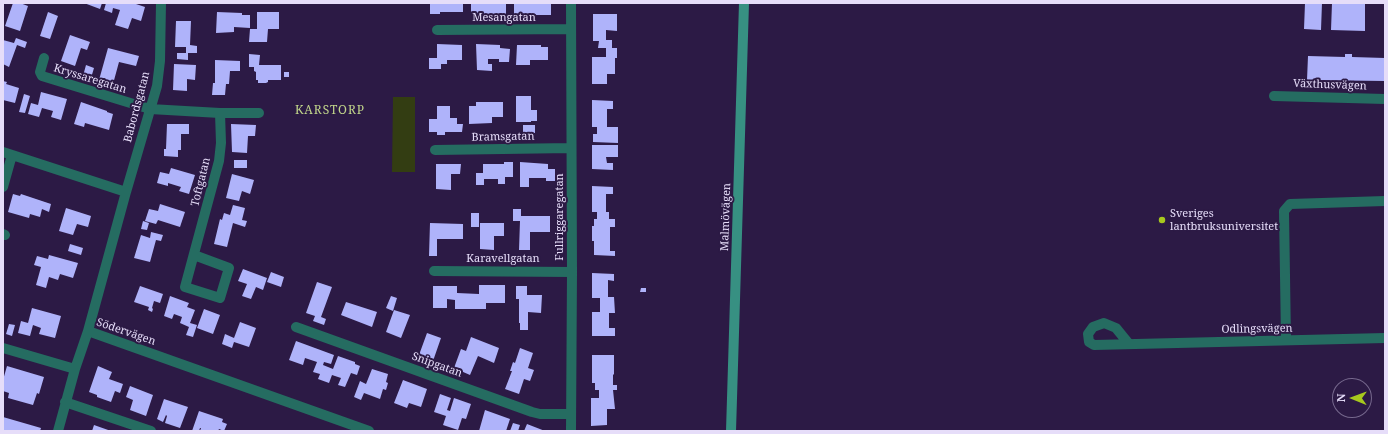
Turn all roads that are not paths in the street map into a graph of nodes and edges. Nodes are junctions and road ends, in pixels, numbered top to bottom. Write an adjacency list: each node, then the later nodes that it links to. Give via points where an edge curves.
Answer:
1 (161, 3): 9 (street, Babordsgatan, via 157,86)
2 (571, 3): 4 (street, Fullriggaregatan)
3 (744, 3): 34 (main road, Malmövägen)
4 (571, 29): 5 (street, Mesangatan); 12 (street, Fullriggaregatan)
5 (437, 30)
6 (44, 58): 9 (street, Kryssaregatan, via 40,72 42,76)
7 (1274, 96): 8 (street, Växthusvägen)
8 (1385, 99)
9 (150, 110): 10 (street); 16 (street, Babordsgatan)
10 (220, 113): 11 (street); 18 (street, Toftgatan, via 219,161)
11 (259, 113)
12 (571, 148): 13 (street, Bramsgatan); 20 (street, Fullriggaregatan)
13 (435, 150)
14 (8, 153): 15 (street); 16 (street)
15 (3, 187)
16 (126, 192): 22 (street, Södervägen)
17 (1385, 201): 24 (street, via 1290,204 1284,211)
18 (194, 255): 18 (street, Toftgatan, via 230,268 220,298 185,287)
19 (434, 271): 20 (street, Karavellgatan)
20 (572, 272): 29 (street, Fullriggaregatan)
21 (296, 327): 29 (street, Snipgatan, via 532,412)
22 (88, 331): 27 (street); 32 (street, Södervägen)
23 (1385, 338): 24 (street, Odlingsvägen)
24 (1286, 340): 25 (street, Odlingsvägen)
25 (1129, 344)
26 (3, 348): 27 (street)
27 (75, 369): 28 (street)
28 (65, 402): 30 (street); 31 (street)
29 (571, 414): 33 (street, Fullriggaregatan)
30 (58, 431)
31 (151, 431)
32 (369, 431)
33 (571, 431)
34 (731, 431)

